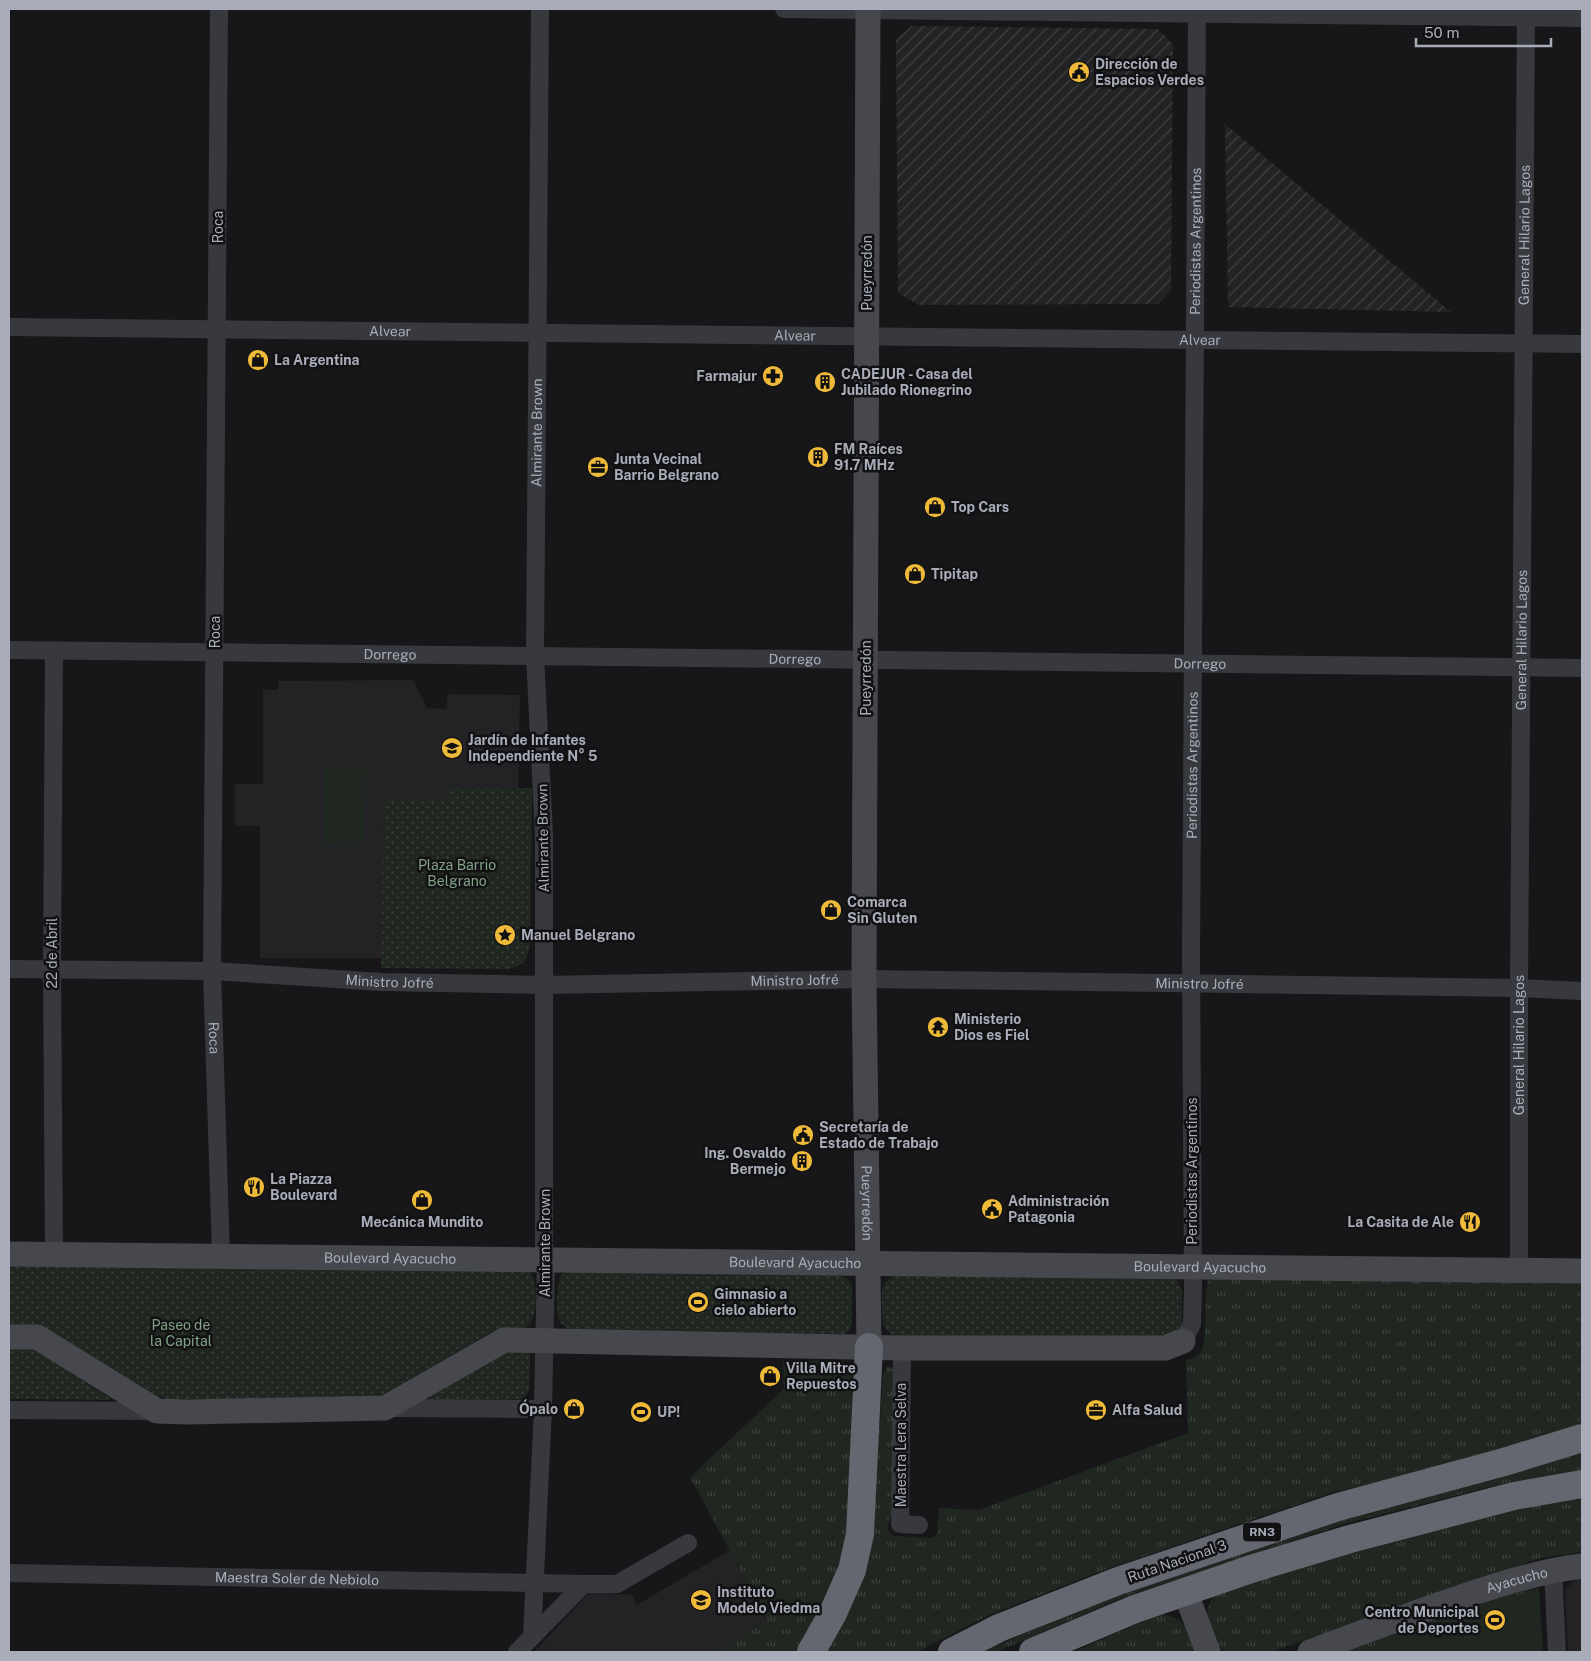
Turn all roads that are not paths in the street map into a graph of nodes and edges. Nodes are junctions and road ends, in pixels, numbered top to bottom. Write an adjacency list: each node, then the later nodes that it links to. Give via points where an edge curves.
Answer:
1 (219, 9): 9 (street, Roca)
2 (540, 9): 10 (street, Almirante Brown)
3 (784, 9): 4 (street)
4 (868, 9): 5 (street); 11 (main road, Pueyrredón)
5 (1197, 11): 6 (street); 12 (street, Periodistas Argentinos)
6 (1526, 13): 7 (street); 13 (street, General Hilario Lagos)
7 (1582, 18)
8 (9, 327): 9 (street, Alvear)
9 (217, 330): 10 (street, Alvear); 17 (street, Roca)
10 (537, 333): 11 (street, Alvear); 18 (street, Almirante Brown)
11 (867, 335): 12 (street, Alvear); 19 (main road, Pueyrredón)
12 (1194, 339): 13 (street, Alvear); 20 (street, Periodistas Argentinos)
13 (1524, 342): 14 (street, Alvear); 21 (street, General Hilario Lagos)
14 (1582, 344)
15 (9, 650): 16 (street, Dorrego)
16 (54, 651): 17 (street, Dorrego); 24 (street, 22 de Abril)
17 (215, 653): 18 (street, Dorrego); 25 (street, Roca)
18 (535, 656): 19 (street, Dorrego); 28 (street, Almirante Brown, via 544,834)
19 (866, 660): 20 (street, Dorrego); 26 (main road, Pueyrredón)
20 (1192, 664): 21 (street, Dorrego); 27 (street, Periodistas Argentinos)
21 (1521, 668): 22 (street, Dorrego); 29 (street, General Hilario Lagos)
22 (1582, 668)
23 (9, 969): 24 (street, Ministro Jofré)
24 (52, 969): 25 (street, Ministro Jofré); 32 (street, 22 de Abril)
25 (212, 971): 28 (street, Ministro Jofré, via 382,982); 33 (street, Roca)
26 (864, 979): 27 (street, Ministro Jofré); 28 (street, Ministro Jofré); 35 (main road, Pueyrredón)
27 (1190, 984): 29 (street, Ministro Jofré); 36 (street, Periodistas Argentinos)
28 (544, 985): 34 (street, Almirante Brown)
29 (1519, 988): 30 (street, Ministro Jofré); 37 (street, General Hilario Lagos)
30 (1582, 990)
31 (9, 1254): 32 (main road, Boulevard Ayacucho)
32 (54, 1255): 33 (main road, Boulevard Ayacucho)
33 (221, 1255): 34 (main road, Boulevard Ayacucho)
34 (546, 1261): 35 (main road, Boulevard Ayacucho); 40 (street, Almirante Brown)
35 (869, 1263): 36 (main road, Boulevard Ayacucho); 42 (main road, Pueyrredón)
36 (1193, 1267): 37 (main road, Boulevard Ayacucho); 41 (street, Periodistas Argentinos, via 1192,1324)
37 (1519, 1271): 38 (main road, Boulevard Ayacucho)
38 (1582, 1271)
39 (9, 1337): 47 (main road, via 38,1337)
40 (545, 1340): 42 (main road); 44 (main road, via 504,1340); 45 (street, Almirante Brown)
41 (1183, 1341): 43 (main road, via 1166,1348)
42 (869, 1348): 43 (main road); 60 (highway, via 860,1534 852,1570)
43 (902, 1348): 50 (street, Maestra Lera Selva, via 900,1524)
44 (384, 1408): 45 (street); 47 (main road)
45 (542, 1409): 55 (street, Almirante Brown)
46 (9, 1410): 47 (street)
47 (157, 1411)
48 (1582, 1438): 61 (highway, Ruta Nacional 3 / RN3, via 1338,1506 1118,1581 999,1628)
49 (1582, 1484): 57 (highway, RN3, via 1514,1496 1350,1539)
50 (919, 1525)
51 (688, 1543): 56 (street, Maestra Soler de Nebiolo, via 617,1584)
52 (1582, 1566): 53 (main road, Ayacucho)
53 (1553, 1570): 64 (main road, Ayacucho, via 1424,1609); 65 (street)
54 (9, 1573): 55 (street, Maestra Soler de Nebiolo)
55 (535, 1582): 56 (street, Maestra Soler de Nebiolo); 58 (street, Almirante Brown)
56 (584, 1584): 58 (street)
57 (1185, 1591): 62 (highway, RN3); 63 (main road)
58 (532, 1637): 59 (street)
59 (517, 1652)
60 (811, 1652)
61 (952, 1652)
62 (1033, 1652)
63 (1208, 1652)
64 (1310, 1652)
65 (1557, 1652)

